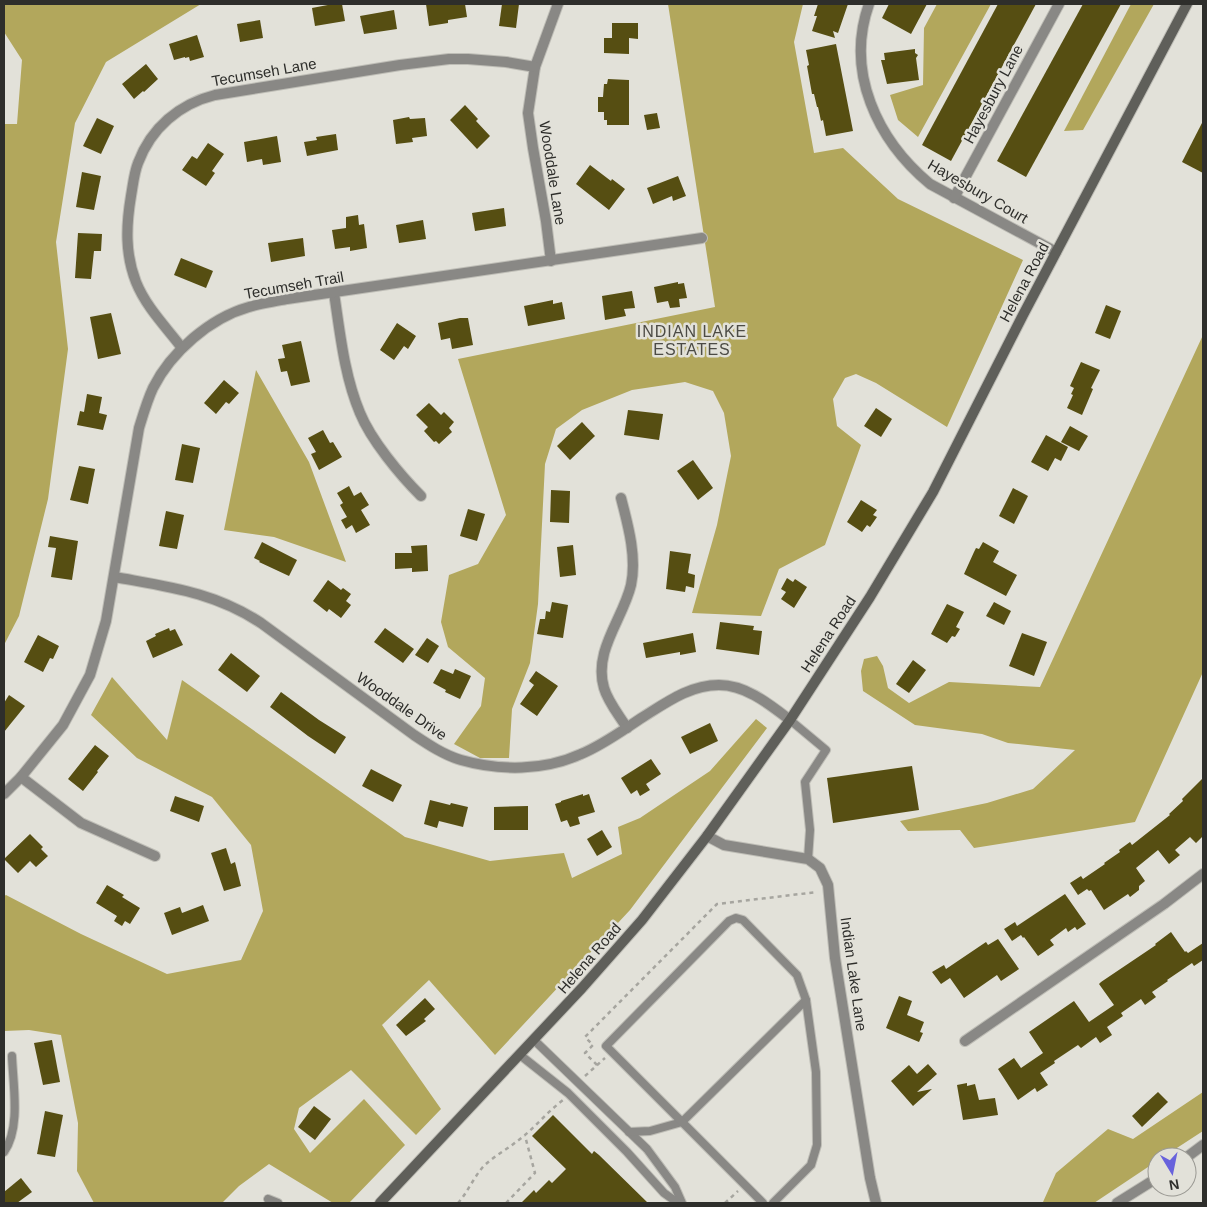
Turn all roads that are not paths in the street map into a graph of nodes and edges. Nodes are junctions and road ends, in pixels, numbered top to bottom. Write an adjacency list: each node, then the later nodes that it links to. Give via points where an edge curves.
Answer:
1 (558, 4): 5 (street, Wooddale Lane)
2 (869, 4): 6 (street, Hayesbury Court, via 862,59 874,115 897,153 912,169)
3 (1059, 4): 6 (street, Hayesbury Lane)
4 (1187, 4): 8 (main road, Helena Road)
5 (535, 67): 9 (street, Wooddale Lane, via 528,113); 11 (street, Tecumseh Lane, via 468,58 400,65 215,95 200,99 169,117 150,138 138,164 129,208 127,247 131,268 145,300)
6 (954, 198): 8 (street, Hayesbury Court)
7 (702, 238): 9 (street, Tecumseh Trail)
8 (1056, 252): 15 (main road, Helena Road, via 926,503)
9 (551, 261): 10 (street, Tecumseh Trail)
10 (334, 292): 11 (street, Tecumseh Trail, via 249,307 215,323); 12 (street, via 348,373 360,415 392,465)
11 (182, 348): 14 (street, Tecumseh Trail, via 153,387 139,428)
12 (421, 496)
13 (620, 498): 16 (street, via 628,526 632,580 606,647 602,675 604,688)
14 (115, 577): 16 (street, Wooddale Drive, via 203,595 237,608 414,735 460,760 497,767 549,765 581,754); 17 (street, Tecumseh Trail, via 90,675 63,725)
15 (790, 720): 16 (street, Wooddale Drive, via 742,690 708,685 685,692); 19 (main road, Helena Road); 21 (lane, via 826,750 805,782 810,830)
16 (627, 728)
17 (21, 778): 18 (street, Tecumseh Trail); 20 (street, via 81,824)
18 (4, 794)
19 (707, 836): 21 (street, via 724,846); 24 (main road, Helena Road, via 642,920)
20 (154, 856)
21 (808, 859): 39 (street, Indian Lake Lane, via 820,868 828,885 835,958)
22 (1203, 874): 25 (street)
23 (806, 1000): 28 (lane); 28 (lane, via 797,975 743,920 729,921 606,1046); 38 (lane, via 816,1072 817,1144 811,1165)
24 (534, 1040): 27 (main road, Helena Road); 29 (lane)
25 (965, 1041)
26 (12, 1056): 30 (lane, via 15,1118)
27 (520, 1056): 34 (main road, Helena Road); 35 (lane, via 568,1093 664,1193)
28 (682, 1122): 29 (lane, via 650,1131); 37 (lane)
29 (629, 1132): 36 (lane, via 647,1149 675,1187)
30 (4, 1152)
31 (1147, 1184): 40 (street)
32 (268, 1199): 33 (lane)
33 (278, 1203)
34 (380, 1203)
35 (678, 1203)
36 (682, 1203)
37 (763, 1203)
38 (773, 1203)
39 (876, 1203)
40 (1117, 1203)

